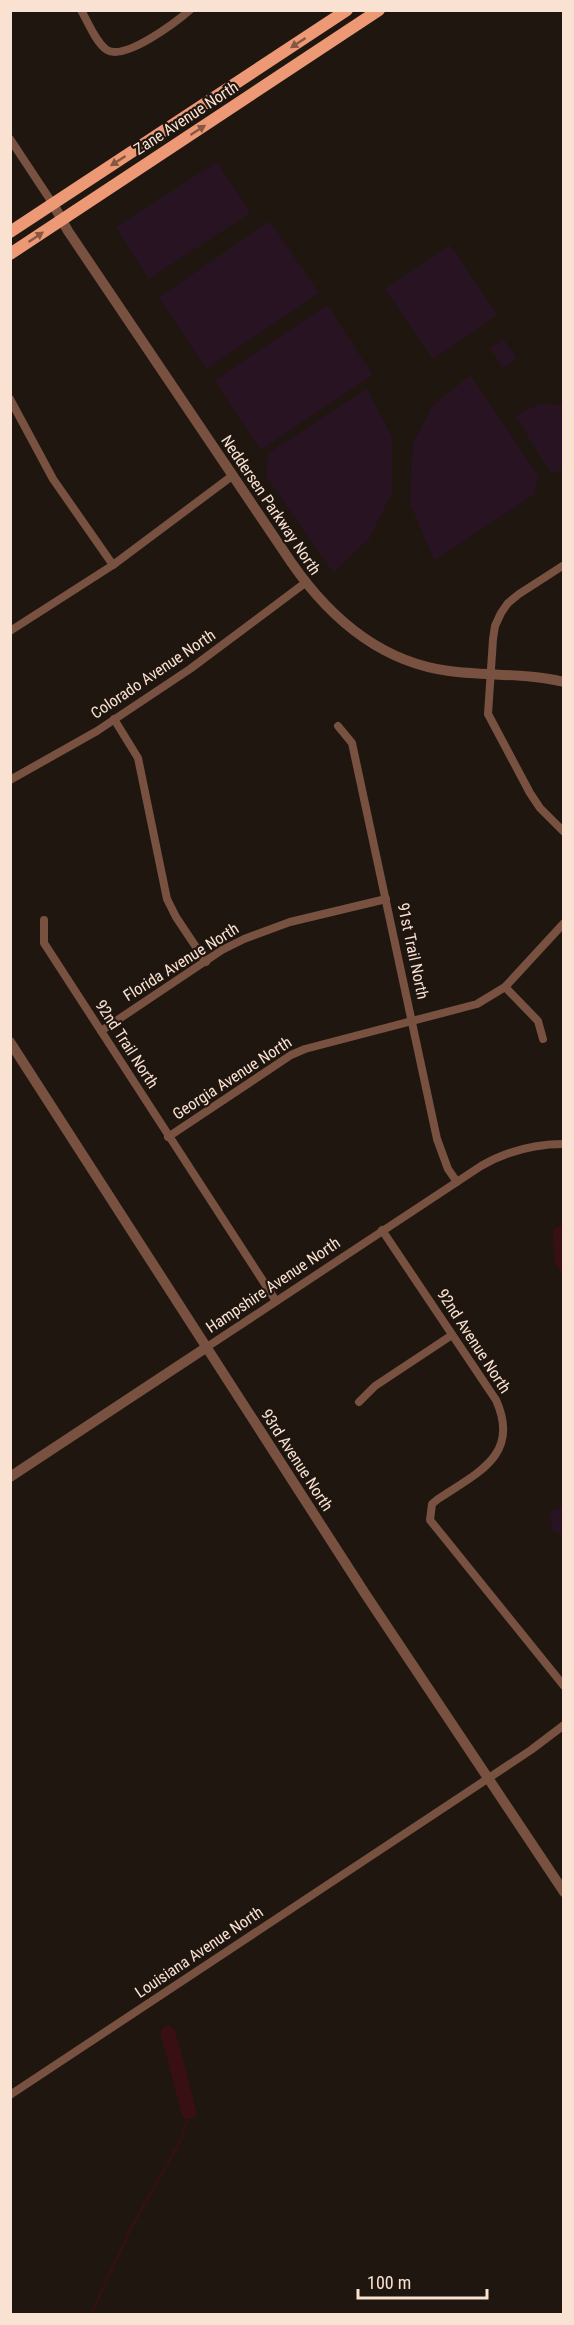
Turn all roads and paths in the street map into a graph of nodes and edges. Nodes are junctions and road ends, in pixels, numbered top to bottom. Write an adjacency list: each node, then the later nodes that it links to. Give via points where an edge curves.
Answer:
1 (81, 10): 2 (street, via 100,43 114,53 130,50)
2 (190, 10)
3 (347, 10): 6 (main road, Zane Avenue North, one-way to 6)
4 (379, 10): 7 (main road, Zane Avenue North, one-way to 4)
5 (10, 139): 6 (street)
6 (52, 204): 7 (street, Neddersen Parkway North); 8 (main road, Zane Avenue North)
7 (61, 220): 9 (main road, Zane Avenue North, one-way to 7); 11 (street, Neddersen Parkway North)
8 (10, 232)
9 (10, 254)
10 (10, 399): 12 (street, via 53,479)
11 (232, 476): 12 (street); 14 (street, Neddersen Parkway North)
12 (113, 565): 15 (street)
13 (564, 565): 16 (street, via 519,594 501,613 495,627)
14 (305, 583): 16 (street, Neddersen Parkway North, via 336,617 386,652 448,671); 18 (street, Colorado Avenue North, via 208,657)
15 (10, 631)
16 (489, 674): 17 (street, Neddersen Parkway North); 21 (street, via 488,714 493,727 540,808)
17 (564, 682)
18 (114, 719): 20 (street, Colorado Avenue North); 25 (street, via 138,758 167,899)
19 (339, 726): 22 (street, 91st Trail North, via 352,743)
20 (10, 780)
21 (564, 832)
22 (386, 899): 25 (street, Florida Avenue North, via 266,929); 27 (street, 91st Trail North)
23 (44, 920): 28 (street, 92nd Trail North, via 44,943)
24 (564, 923): 26 (street, Georgia Avenue North)
25 (206, 962): 28 (street, Florida Avenue North)
26 (504, 987): 27 (street, Georgia Avenue North, via 477,1004); 29 (street, via 538,1021)
27 (412, 1021): 31 (street, Georgia Avenue North, via 298,1052); 33 (street, 91st Trail North, via 437,1139)
28 (101, 1031): 31 (street, 92nd Trail North)
29 (543, 1039)
30 (10, 1042): 37 (street, 93rd Avenue North)
31 (168, 1137): 35 (street, 92nd Trail North)
32 (564, 1144): 33 (street, Hampshire Avenue North, via 515,1150)
33 (458, 1182): 34 (street, Hampshire Avenue North)
34 (382, 1230): 35 (street, Hampshire Avenue North); 36 (street, 92nd Avenue North)
35 (276, 1300): 37 (street, Hampshire Avenue North)
36 (452, 1335): 38 (street, via 375,1386); 40 (street, 92nd Avenue North, via 496,1400 504,1425 503,1438 491,1462 432,1504 430,1520)
37 (207, 1347): 39 (street, Hampshire Avenue North); 42 (street, 93rd Avenue North)
38 (359, 1402)
39 (10, 1477)
40 (564, 1686)
41 (564, 1725): 42 (street)
42 (488, 1778): 43 (street, 93rd Avenue North); 44 (street, Louisiana Avenue North)
43 (564, 1892)
44 (10, 2095)

